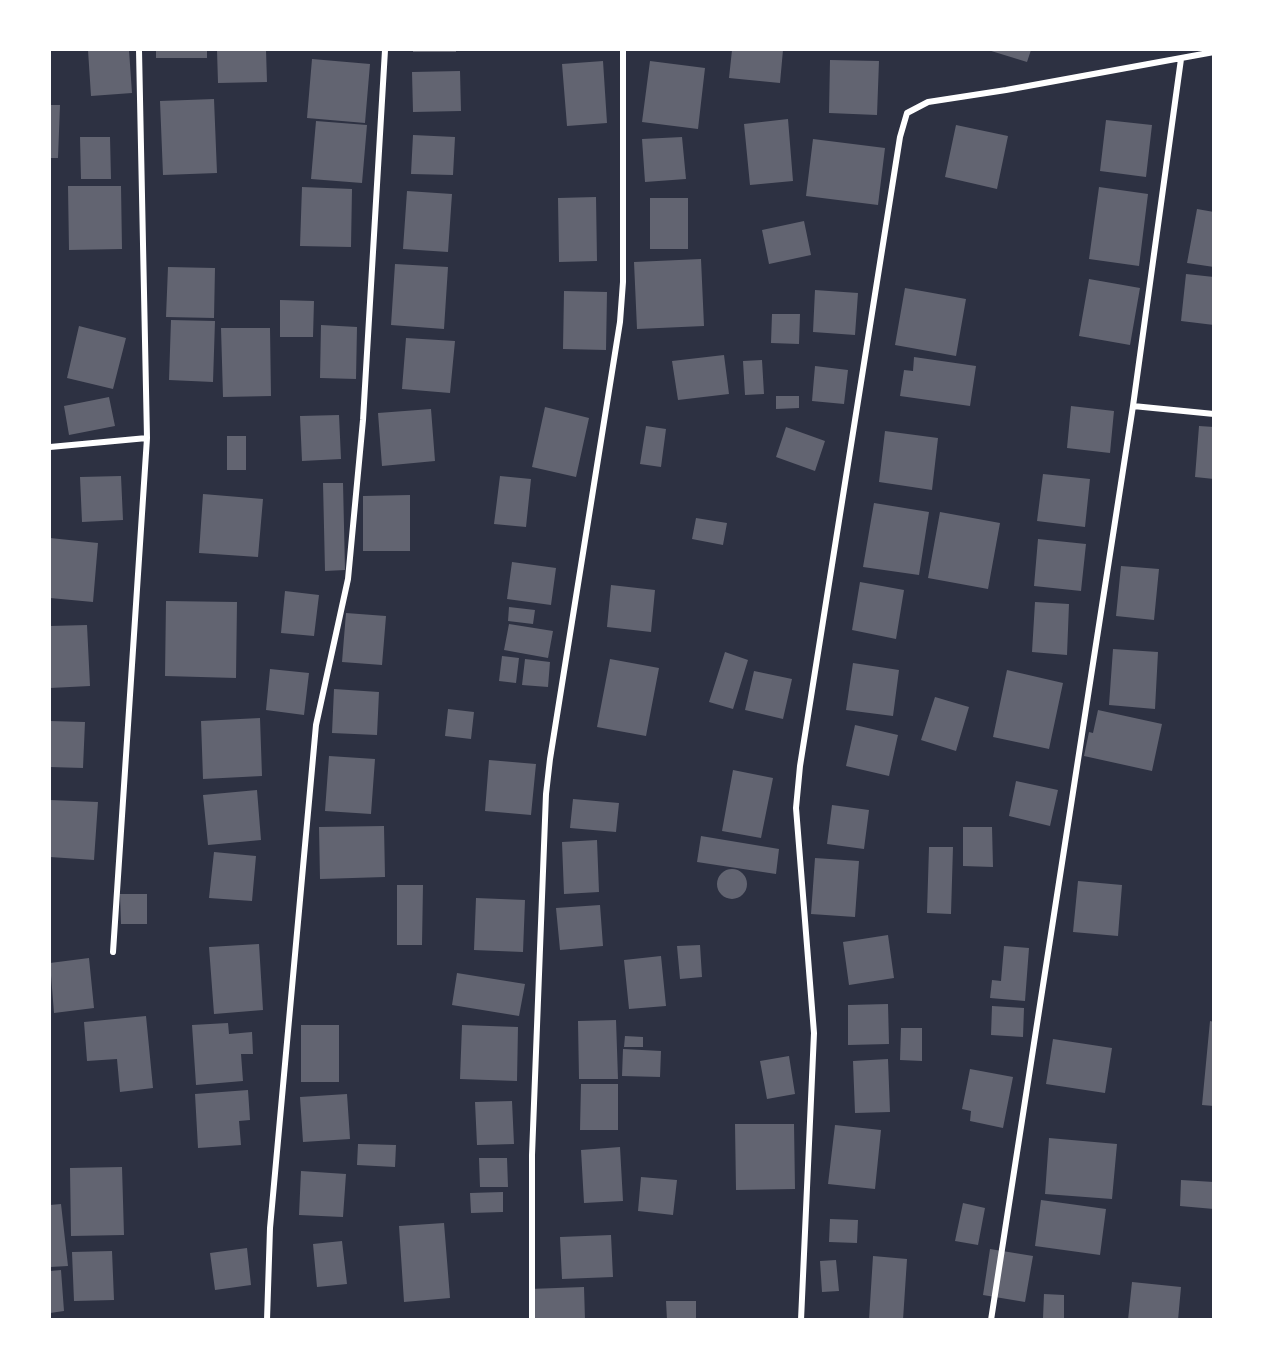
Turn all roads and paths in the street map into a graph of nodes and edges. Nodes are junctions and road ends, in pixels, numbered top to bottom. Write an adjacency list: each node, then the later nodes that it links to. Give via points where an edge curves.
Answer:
1 (139, 50): 8 (street)
2 (385, 50): 11 (street, via 363,420 348,579 316,725 270,1228)
3 (623, 50): 12 (street, via 620,322 546,794 532,1155)
4 (1214, 52): 5 (street)
5 (1181, 58): 6 (street); 13 (street, via 928,102 907,113 900,137 796,808 814,1033)
6 (1133, 406): 7 (street); 14 (street)
7 (1214, 414)
8 (147, 438): 9 (street); 10 (street)
9 (50, 447)
10 (113, 952)
11 (267, 1320)
12 (532, 1320)
13 (801, 1320)
14 (991, 1320)

